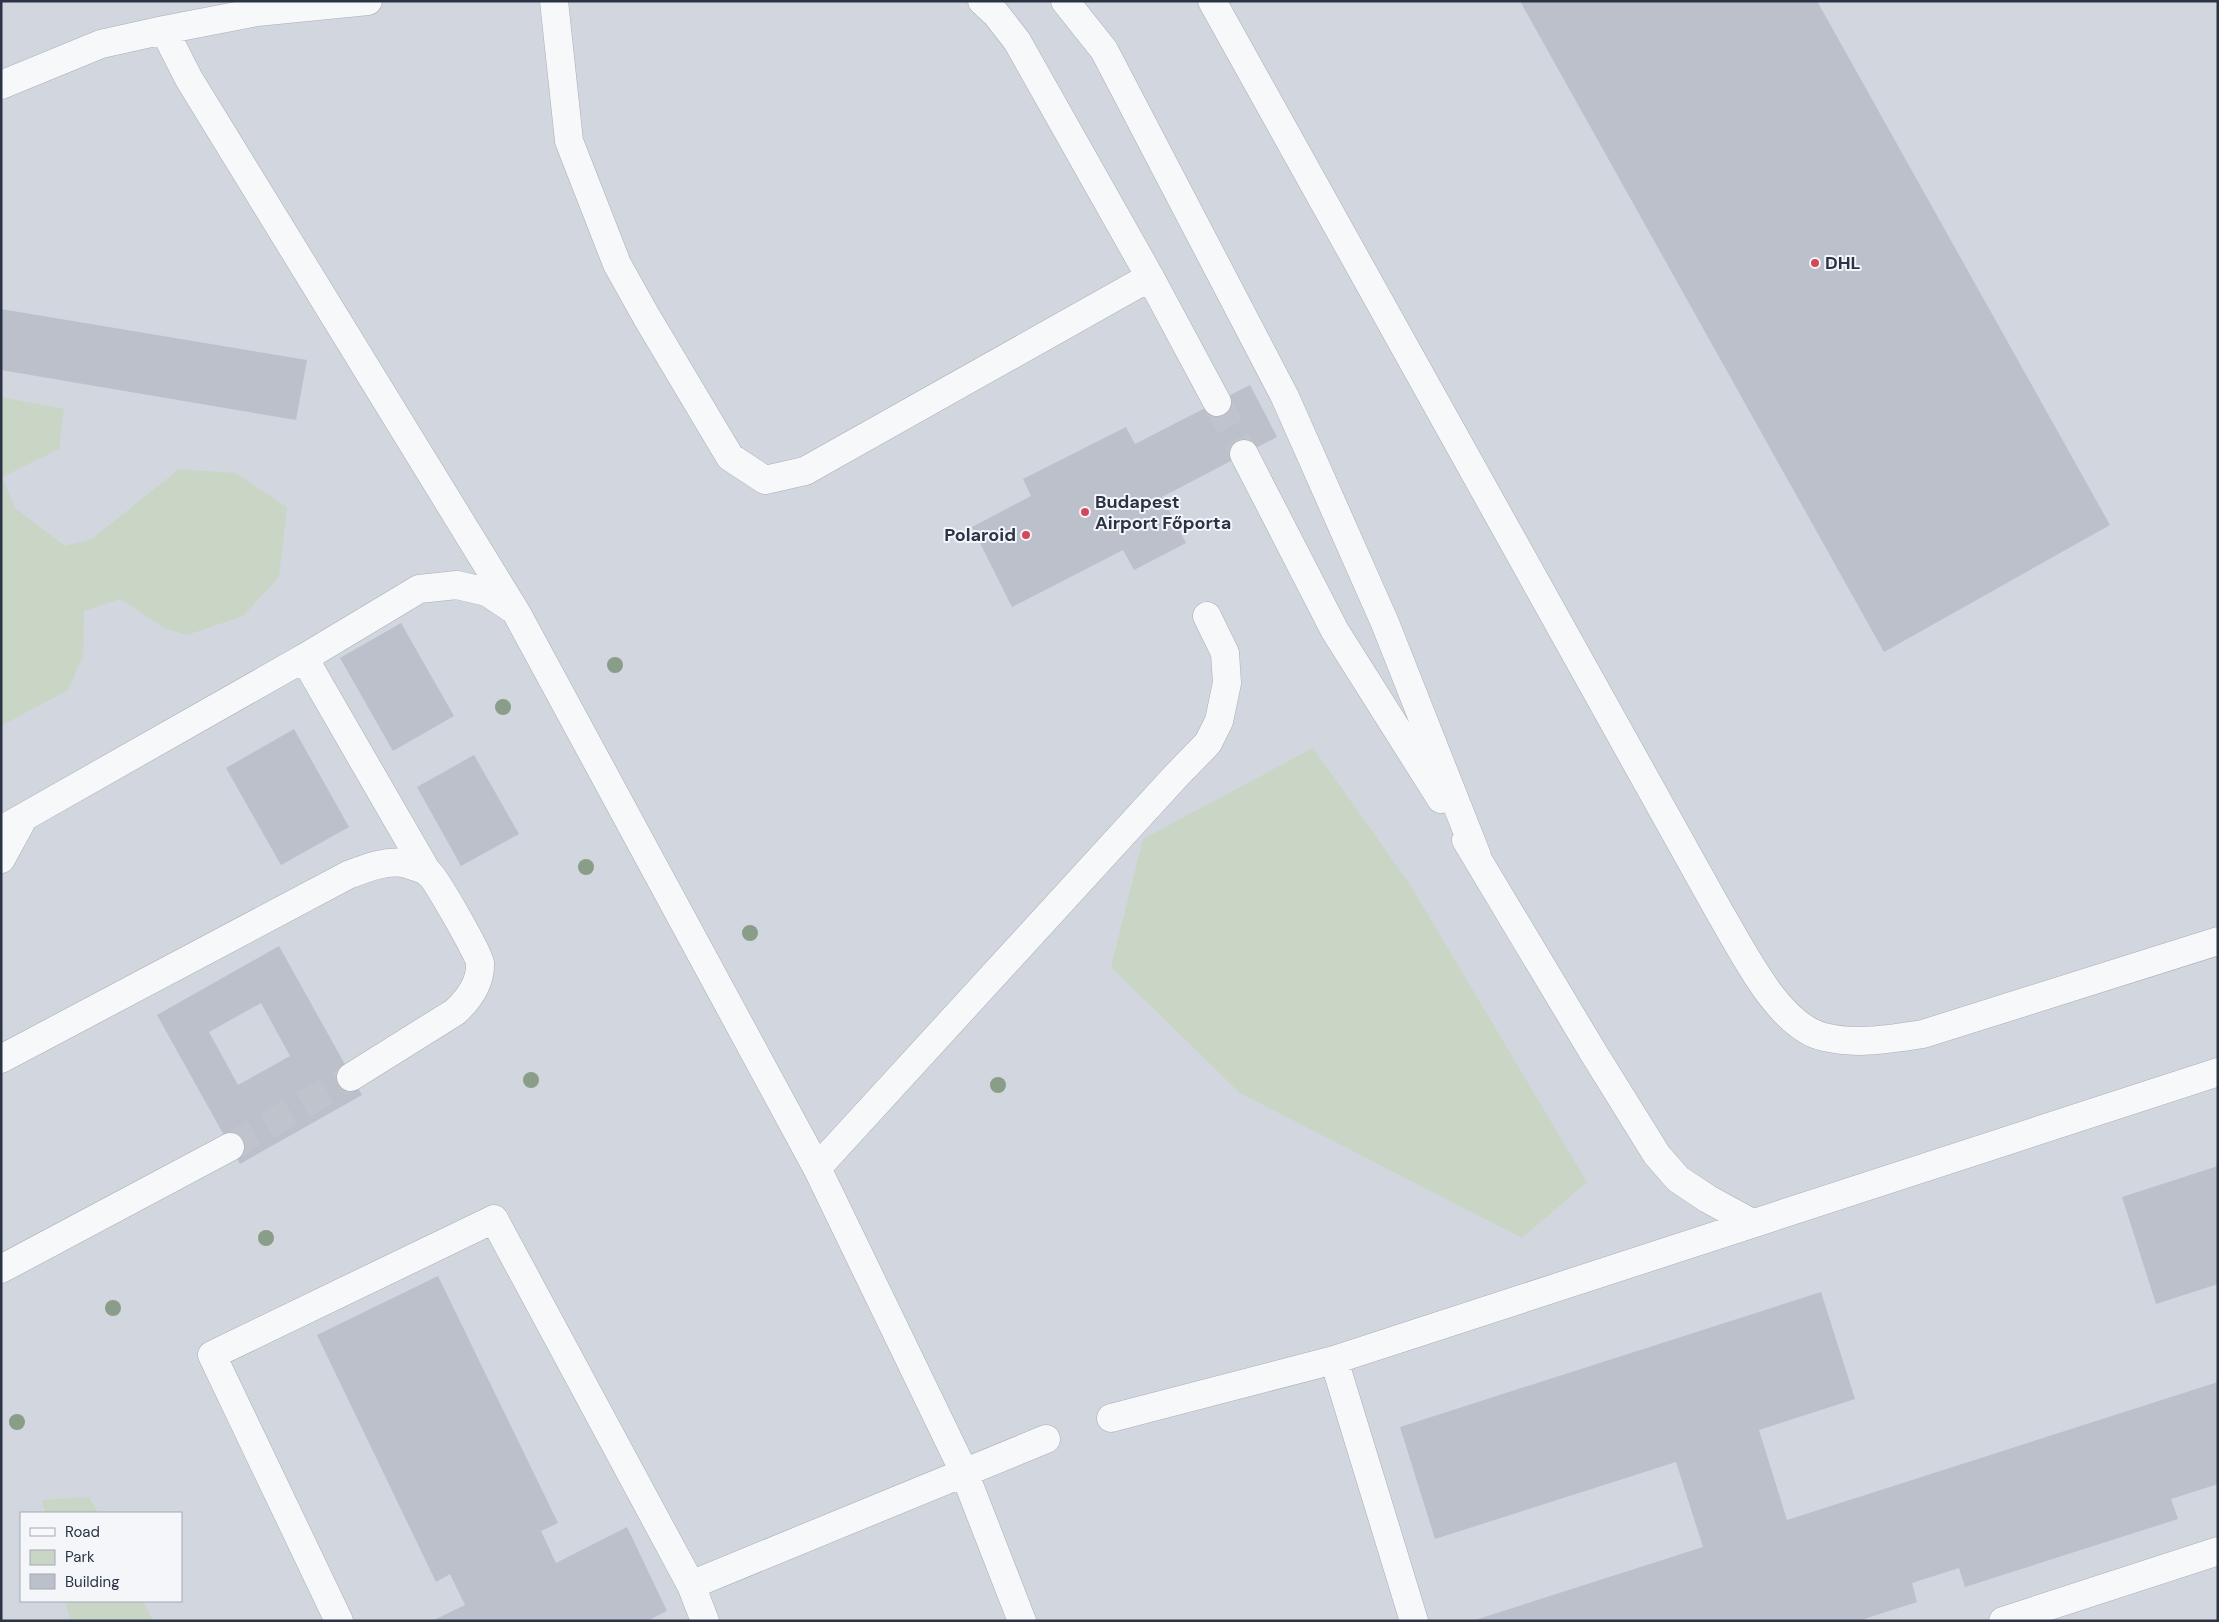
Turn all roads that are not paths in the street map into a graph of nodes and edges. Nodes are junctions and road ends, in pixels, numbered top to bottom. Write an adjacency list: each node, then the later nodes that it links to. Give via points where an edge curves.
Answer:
1 (368, 1): 6 (lane, via 257,12)
2 (554, 1): 8 (lane, via 569,141 617,264 730,457 765,480 805,471)
3 (982, 1): 8 (lane, via 1017,41)
4 (1065, 1): 16 (lane, via 1104,50 1285,397 1385,623)
5 (1212, 1): 19 (lane, via 1720,913 1779,1005 1798,1024 1823,1037 1848,1040 1878,1041 1923,1034)
6 (164, 30): 7 (lane, via 101,44); 11 (lane, via 189,79)
7 (1, 85)
8 (1150, 277): 9 (lane)
9 (1217, 402)
10 (1244, 454): 16 (lane, via 1335,631)
11 (516, 612): 13 (lane, via 487,592 457,585 419,589); 24 (lane)
12 (1207, 616): 24 (lane, via 1225,653 1228,683 1219,721 1208,743)
13 (304, 658): 14 (lane); 18 (lane)
14 (24, 817): 15 (lane); 17 (lane)
15 (1, 830)
16 (1477, 856): 25 (lane, via 1592,1052 1657,1155 1678,1179)
17 (1, 859)
18 (428, 873): 20 (lane, via 406,864 374,865 348,875); 22 (lane, via 475,947 480,962 476,985 467,1001 455,1012)
19 (2218, 941)
20 (1, 1059)
21 (2218, 1072): 25 (lane)
22 (351, 1077)
23 (230, 1148): 26 (lane)
24 (817, 1168): 30 (lane)
25 (1752, 1223): 27 (lane)
26 (1, 1269)
27 (1334, 1360): 28 (lane); 36 (lane)
28 (1111, 1418)
29 (1046, 1439): 30 (lane)
30 (964, 1472): 32 (lane); 35 (lane)
31 (2218, 1551): 37 (lane)
32 (691, 1585): 33 (lane, via 494,1219 212,1355); 34 (lane)
33 (339, 1621)
34 (705, 1621)
35 (1022, 1621)
36 (1414, 1621)
37 (2003, 1621)

